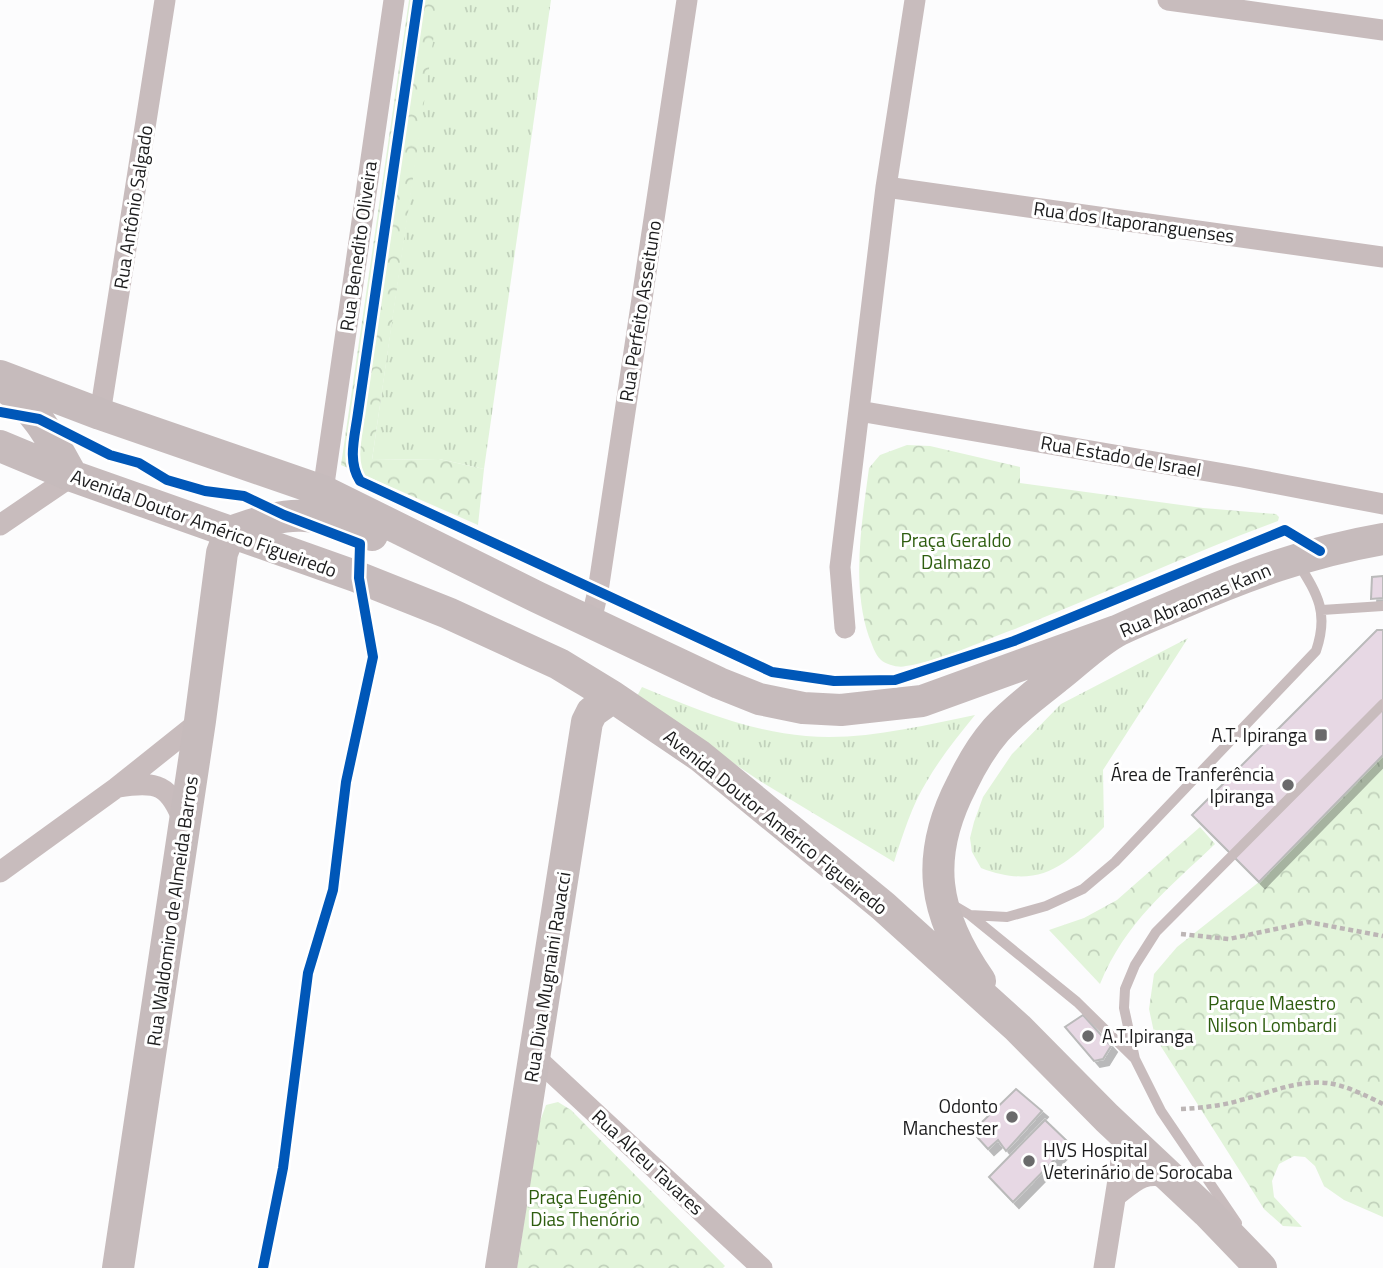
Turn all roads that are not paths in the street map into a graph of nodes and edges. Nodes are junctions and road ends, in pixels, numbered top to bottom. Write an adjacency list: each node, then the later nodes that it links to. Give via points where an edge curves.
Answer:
1 (165, 0): 12 (street, Rua Antônio Salgado)
2 (394, 0): 15 (street, Rua Benedito Oliveira)
3 (687, 0): 24 (street, Rua Perfeito Asseituno)
4 (915, 0): 7 (street)
5 (1168, 0): 6 (street)
6 (1383, 30)
7 (886, 187): 8 (street, Rua dos Itaporanguenses); 11 (street)
8 (1383, 257)
9 (0, 376): 12 (main road)
10 (0, 383): 14 (main road, via 39,419)
11 (859, 411): 16 (street, Rua Estado de Israel); 25 (street, via 840,567)
12 (100, 414): 15 (main road)
13 (0, 446): 14 (main road, Avenida Doutor Américo Figueiredo)
14 (72, 476): 17 (street); 18 (main road, Avenida Doutor Américo Figueiredo)
15 (323, 491): 21 (main road)
16 (1383, 504)
17 (0, 526)
18 (218, 536): 21 (main road, via 268,519 303,514 329,519); 27 (main road, Avenida Doutor Américo Figueiredo, via 355,576 448,613 559,664); 29 (main road, Rua Waldomiro de Almeida Barros)
19 (1383, 539): 20 (main road, Rua Abraomas Kann)
20 (1295, 559): 23 (lane); 26 (main road, Rua Abraomas Kann)
21 (537, 597): 24 (main road)
22 (1383, 606): 23 (lane)
23 (1322, 610): 34 (lane, via 1317,651 1083,890 1007,917)
24 (591, 621): 26 (main road, via 759,699 841,710 922,701)
25 (845, 628)
26 (1116, 631): 33 (main road, Rua Abraomas Kann, via 1019,707 969,769 943,825 937,872)
27 (613, 697): 35 (main road, Avenida Doutor Américo Figueiredo, via 711,764 883,906); 36 (main road, Rua Diva Mugnaini Ravacci, via 592,712 587,722)
28 (1383, 704): 37 (lane, via 1156,932 1125,989 1124,1008)
29 (200, 721): 30 (street); 31 (main road, Rua Waldomiro de Almeida Barros)
30 (116, 788): 31 (street, via 146,783 167,791); 32 (street)
31 (185, 824): 41 (main road, Rua Waldomiro de Almeida Barros)
32 (0, 872)
33 (940, 897): 34 (lane); 35 (main road, Rua Abraomas Kann, via 948,923 978,979)
34 (970, 915): 37 (lane, via 1077,1002)
35 (1018, 1028): 38 (main road, Avenida Doutor Américo Figueiredo)
36 (535, 1057): 42 (main road, Rua Diva Mugnaini Ravacci); 43 (street, Rua Alceu Tavares)
37 (1135, 1059): 46 (lane, via 1161,1111)
38 (1125, 1136): 39 (main road, Avenida Doutor Américo Figueiredo); 40 (street)
39 (1170, 1178): 40 (street, via 1146,1175); 45 (main road, Avenida Doutor Américo Figueiredo)
40 (1116, 1196): 44 (street)
41 (118, 1268)
42 (501, 1268)
43 (762, 1268)
44 (1104, 1268)
45 (1261, 1268)
46 (1270, 1268)

